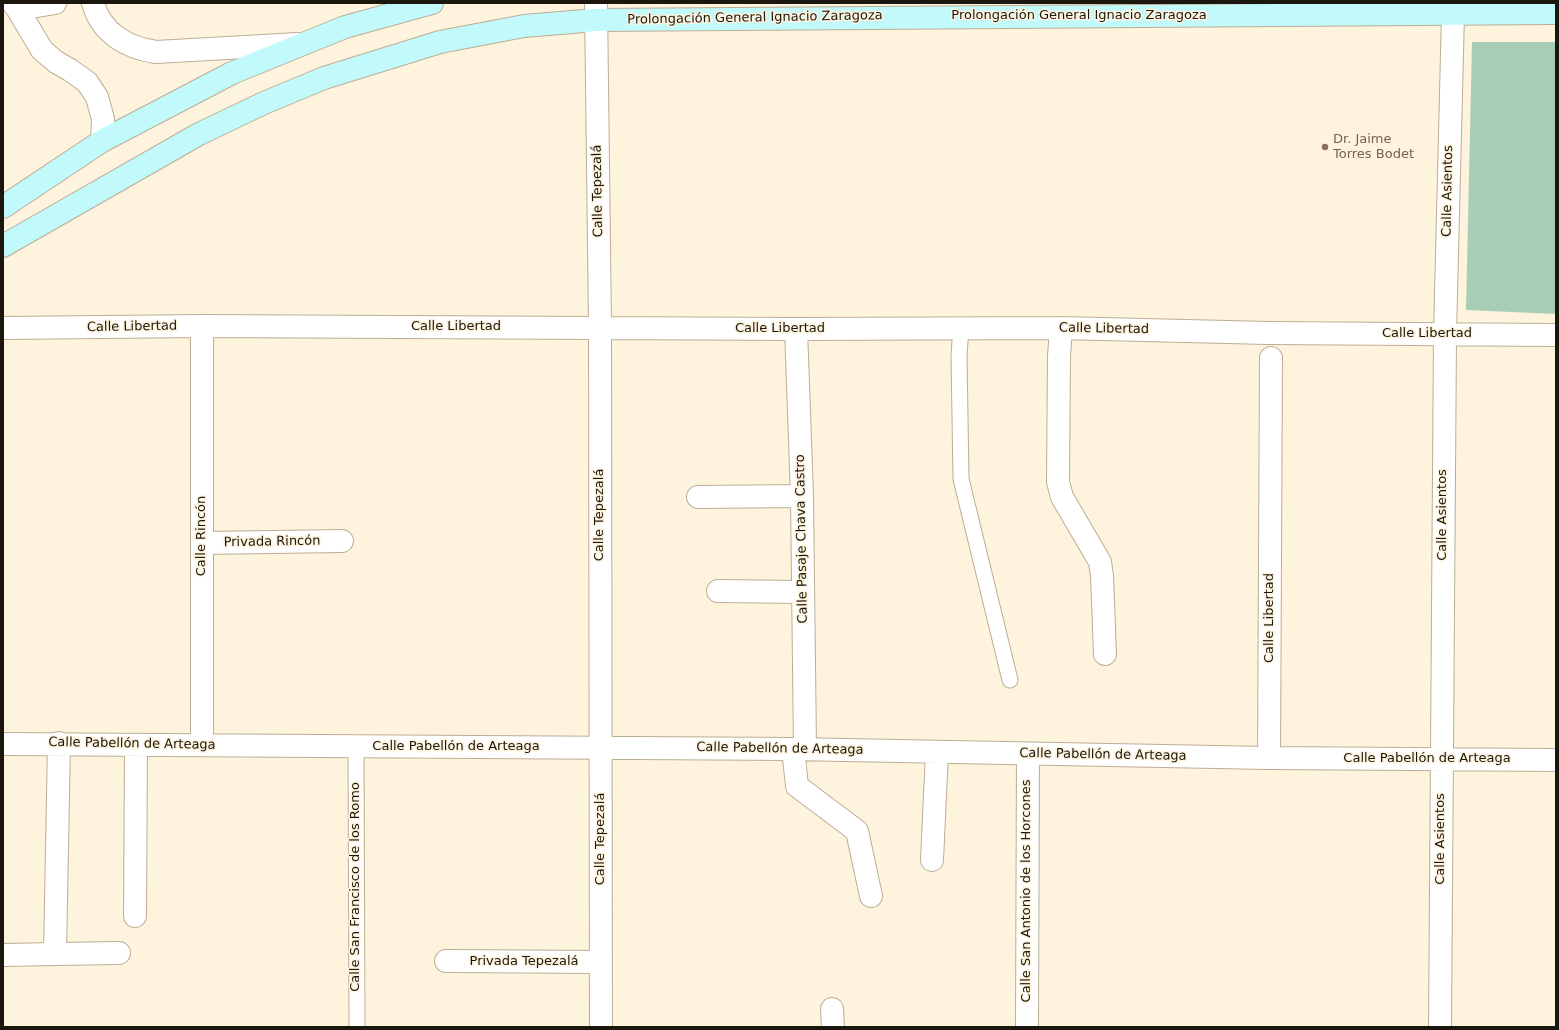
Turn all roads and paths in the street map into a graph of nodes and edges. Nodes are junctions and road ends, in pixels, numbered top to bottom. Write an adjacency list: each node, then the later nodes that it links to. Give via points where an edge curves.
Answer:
1 (55, 3): 4 (street, via 37,6)
2 (93, 3): 8 (street, via 107,31 140,50 156,52)
3 (432, 3): 8 (street, via 345,27)
4 (14, 4): 9 (street, via 42,50 87,82 97,97 103,119)
5 (1454, 9): 6 (street, Prolongación General Ignacio Zaragoza); 7 (street, Prolongación General Ignacio Zaragoza); 18 (street, Calle Asientos)
6 (596, 12): 11 (street, Prolongación General Ignacio Zaragoza, via 440,42 324,78 199,134); 13 (street, Calle Tepezalá)
7 (1556, 13)
8 (302, 44): 9 (street, via 232,72)
9 (102, 141): 10 (street)
10 (3, 207)
11 (3, 246)
12 (202, 326): 13 (street, Calle Libertad); 14 (street, Calle Libertad); 24 (street, Calle Rincón)
13 (600, 327): 17 (street, Calle Libertad); 34 (street, Calle Tepezalá)
14 (3, 328)
15 (961, 328): 16 (street, Calle Libertad); 17 (street, Calle Libertad); 28 (lane, via 961,480)
16 (1062, 328): 18 (street, Calle Libertad); 27 (street, via 1059,356 1058,482 1062,497 1100,562)
17 (796, 329): 21 (street, Calle Pasaje Chava Castro)
18 (1445, 334): 19 (street, Calle Libertad); 39 (street, Calle Asientos)
19 (1556, 335)
20 (1271, 358): 38 (street, Calle Libertad)
21 (802, 496): 22 (street); 26 (street, Calle Pasaje Chava Castro)
22 (698, 497)
23 (342, 541): 24 (street, Privada Rincón)
24 (202, 543): 32 (street, Calle Rincón)
25 (718, 591): 26 (street)
26 (803, 592): 35 (street, Calle Pasaje Chava Castro)
27 (1105, 654)
28 (1010, 680)
29 (59, 743): 30 (street, Calle Pabellón de Arteaga); 31 (street, Calle Pabellón de Arteaga); 45 (street)
30 (3, 744)
31 (136, 745): 32 (street, Calle Pabellón de Arteaga); 43 (street)
32 (202, 745): 33 (street, Calle Pabellón de Arteaga)
33 (356, 747): 34 (street, Calle Pabellón de Arteaga); 49 (lane, Calle San Francisco de los Romo)
34 (600, 747): 35 (street, Calle Pabellón de Arteaga); 48 (street, Calle Tepezalá)
35 (799, 749): 36 (street, Calle Pabellón de Arteaga); 42 (street, Calle Pasaje Chava Castro, via 797,786 857,831)
36 (937, 752): 37 (street, Calle Pabellón de Arteaga); 41 (street)
37 (1028, 754): 38 (street, Calle Pabellón de Arteaga); 51 (street, Calle San Antonio de los Horcones)
38 (1269, 758): 39 (street, Calle Pabellón de Arteaga)
39 (1441, 760): 40 (street, Calle Pabellón de Arteaga); 52 (street, Calle Asientos)
40 (1556, 760)
41 (932, 860)
42 (871, 896)
43 (135, 916)
44 (119, 953): 45 (street)
45 (55, 954): 46 (street)
46 (3, 955)
47 (446, 961): 48 (street, Privada Tepezalá)
48 (601, 962): 50 (street, Calle Tepezalá)
49 (357, 1027)
50 (601, 1027)
51 (1027, 1027)
52 (1440, 1027)

